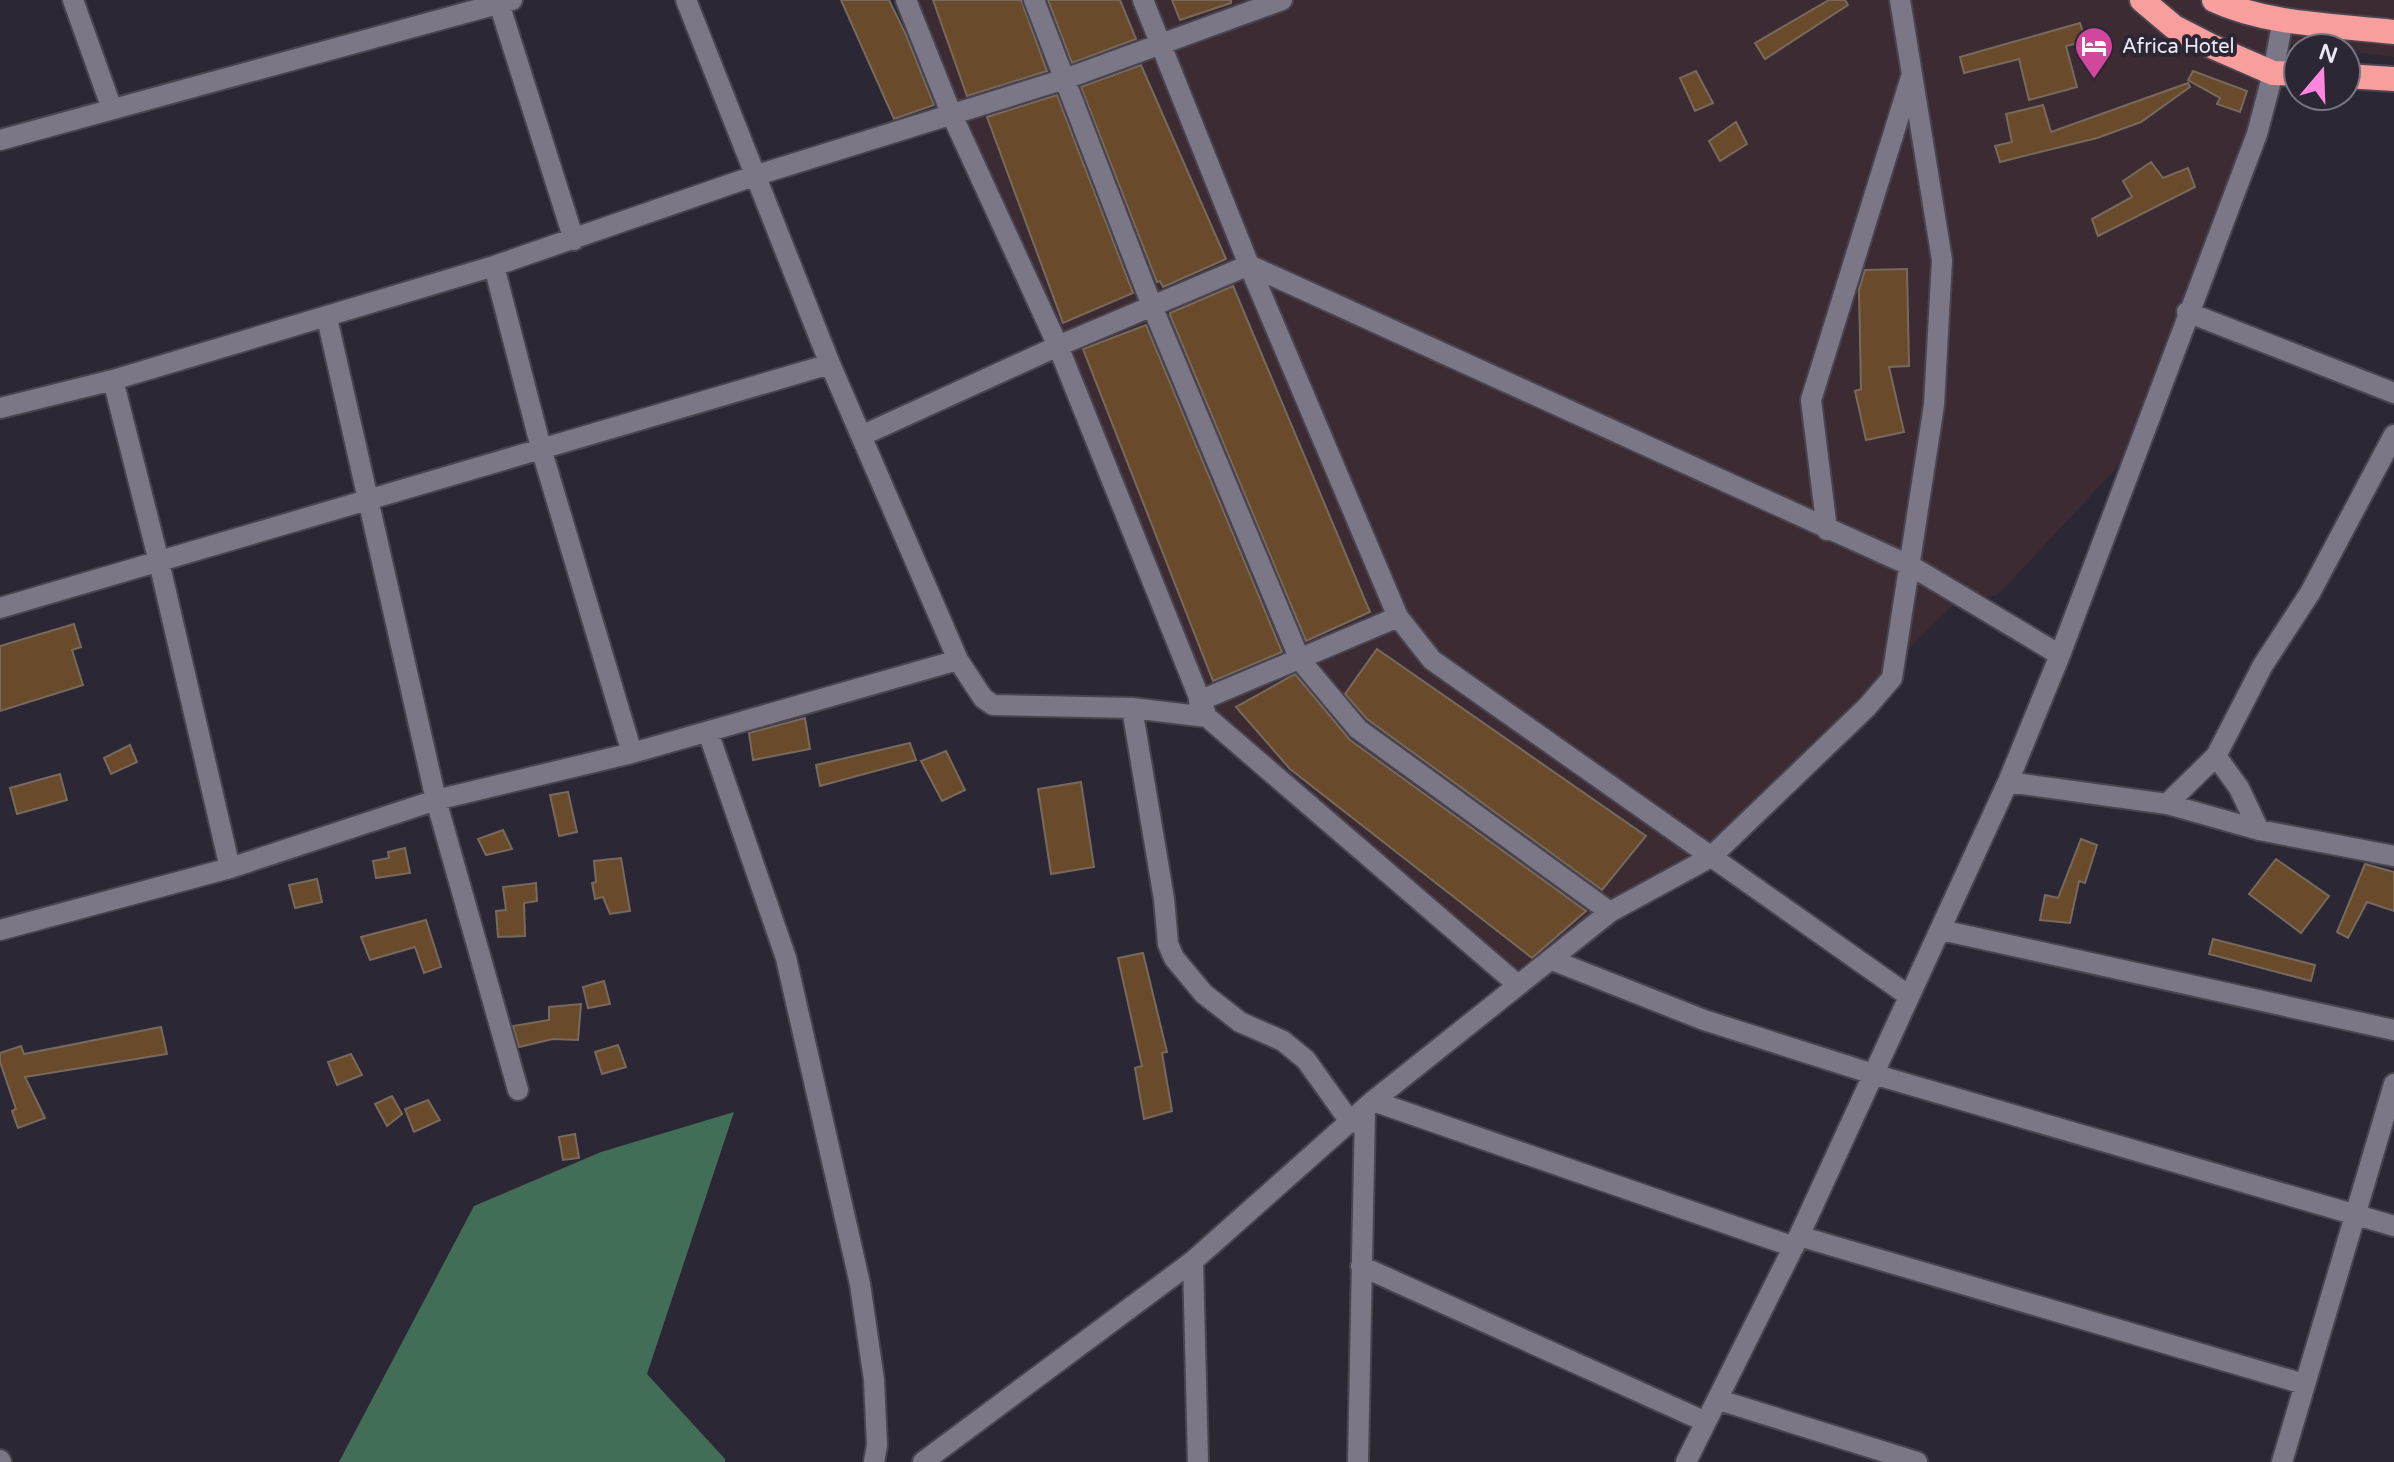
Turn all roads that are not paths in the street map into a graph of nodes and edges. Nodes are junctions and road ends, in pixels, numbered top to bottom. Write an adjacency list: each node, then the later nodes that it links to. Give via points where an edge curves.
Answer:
1 (73, 0): 20 (street)
2 (686, 0): 23 (street)
3 (906, 0): 21 (street)
4 (1034, 0): 18 (street)
5 (1143, 0): 13 (street)
6 (1282, 0): 13 (street)
7 (1900, 0): 14 (street)
8 (2142, 0): 15 (highway, via 2174,27)
9 (2214, 0): 11 (highway)
10 (503, 1): 20 (street); 24 (street)
11 (2283, 19): 12 (highway); 15 (street)
12 (2394, 32)
13 (1160, 45): 18 (street); 25 (street)
14 (1913, 68): 39 (street, via 1811,400); 41 (street, via 1942,260 1934,405)
15 (2273, 73): 16 (highway); 28 (street, via 2257,134)
16 (2282, 73)
17 (2362, 77): 19 (highway)
18 (1065, 79): 21 (street); 27 (street)
19 (2394, 79)
20 (112, 109): 22 (street)
21 (951, 113): 23 (street); 30 (street)
22 (0, 140)
23 (754, 176): 24 (street); 31 (street)
24 (574, 240): 26 (street)
25 (1249, 265): 27 (street); 39 (street); 43 (street)
26 (494, 266): 29 (street); 37 (street)
27 (1152, 306): 30 (street); 46 (street)
28 (2187, 312): 33 (street); 44 (street)
29 (327, 318): 32 (street); 38 (street)
30 (1058, 346): 36 (street); 48 (street)
31 (830, 364): 36 (street); 37 (street)
32 (113, 380): 34 (street); 40 (street)
33 (2394, 393)
34 (0, 408)
35 (2394, 435): 51 (street)
36 (861, 436): 45 (street)
37 (541, 448): 38 (street); 50 (street)
38 (370, 500): 40 (street); 53 (street)
39 (1827, 530): 41 (street)
40 (159, 562): 42 (street); 58 (street)
41 (1911, 566): 44 (street); 57 (street, via 1892,678)
42 (0, 608)
43 (1398, 617): 46 (street); 57 (street, via 1432,660)
44 (2060, 655): 52 (street)
45 (958, 660): 47 (street, via 993,705); 49 (street)
46 (1300, 660): 48 (street); 59 (street, via 1358,729)
47 (1132, 708): 48 (street); 69 (street, via 1174,958 1204,994 1240,1022 1283,1041)
48 (1203, 709): 63 (street)
49 (708, 732): 50 (street); 78 (street, via 790,973 860,1284 874,1380)
50 (632, 753): 53 (street)
51 (2216, 756): 54 (street); 55 (street)
52 (2008, 782): 54 (street); 61 (street)
53 (436, 800): 58 (street); 68 (street)
54 (2167, 804): 55 (street)
55 (2259, 830): 56 (street)
56 (2394, 856)
57 (1711, 857): 59 (street); 64 (street)
58 (230, 868): 60 (street)
59 (1610, 912): 62 (street)
60 (0, 930)
61 (1941, 930): 64 (street); 65 (street)
62 (1552, 960): 63 (street); 66 (street, via 1704,1020)
63 (1518, 985): 69 (street)
64 (1909, 996): 66 (street)
65 (2394, 1030)
66 (1873, 1074): 70 (street); 72 (street)
67 (2394, 1084): 70 (street)
68 (518, 1090)
69 (1363, 1111): 72 (street); 73 (street); 74 (street)
70 (2355, 1215): 71 (street); 75 (street)
71 (2394, 1226)
72 (1796, 1242): 75 (street); 76 (street)
73 (1193, 1261): 79 (street); 80 (street)
74 (1361, 1266): 77 (street); 81 (street)
75 (2304, 1384): 84 (street)
76 (1719, 1400): 77 (street); 83 (street)
77 (1706, 1422): 82 (street)
78 (874, 1462)
79 (923, 1462)
80 (1198, 1462)
81 (1358, 1462)
82 (1686, 1462)
83 (1917, 1462)
84 (2282, 1462)

